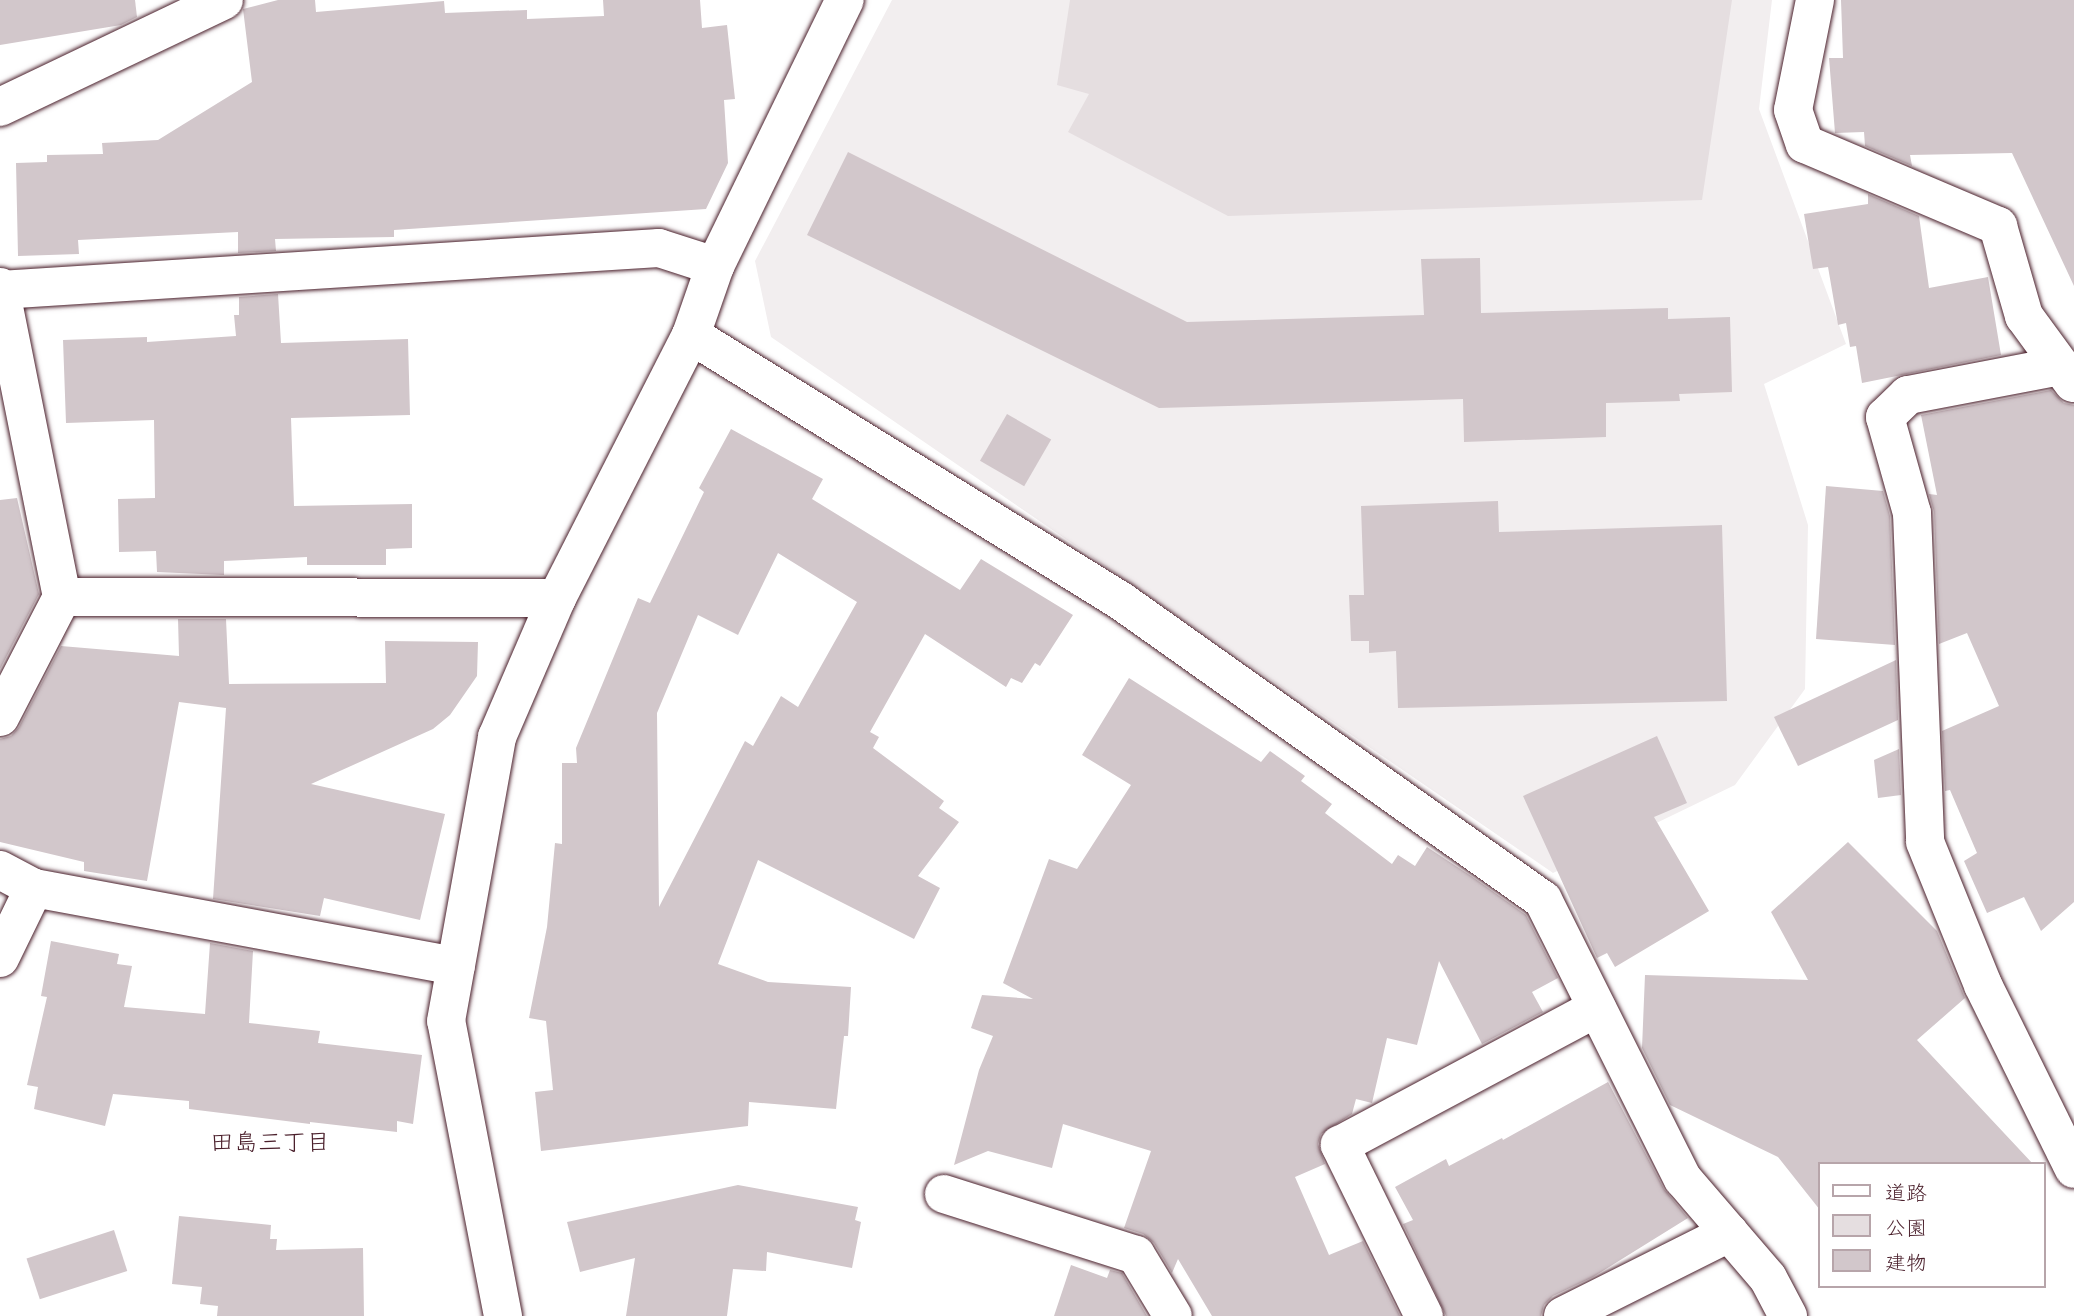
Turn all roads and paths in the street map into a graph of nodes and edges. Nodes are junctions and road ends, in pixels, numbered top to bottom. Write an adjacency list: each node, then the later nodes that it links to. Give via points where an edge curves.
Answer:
1 (224, 0): 4 (street)
2 (845, 0): 5 (street)
3 (1815, 0): 8 (street, via 1793,110 1805,144 1998,226 2024,316)
4 (0, 107)
5 (715, 265): 6 (street, via 659,248); 7 (street)
6 (0, 289): 9 (street)
7 (691, 335): 10 (street); 16 (street, via 1121,601 1543,900)
8 (2067, 375): 17 (street, via 1908,395 1885,417 1912,513 1925,842 1983,985)
9 (62, 597): 10 (street); 11 (street)
10 (557, 598): 15 (street, via 497,737)
11 (0, 717)
12 (0, 870): 13 (street)
13 (34, 888): 14 (street); 15 (street)
14 (0, 958)
15 (456, 967): 20 (street, via 446,1021)
16 (1597, 1008): 19 (street, via 1683,1180); 22 (street, via 1340,1145)
17 (2074, 1169)
18 (944, 1194): 21 (street, via 1136,1255)
19 (1729, 1233): 23 (street); 24 (street, via 1768,1278)
20 (503, 1316)
21 (1173, 1316)
22 (1424, 1316)
23 (1563, 1316)
24 (1788, 1316)

